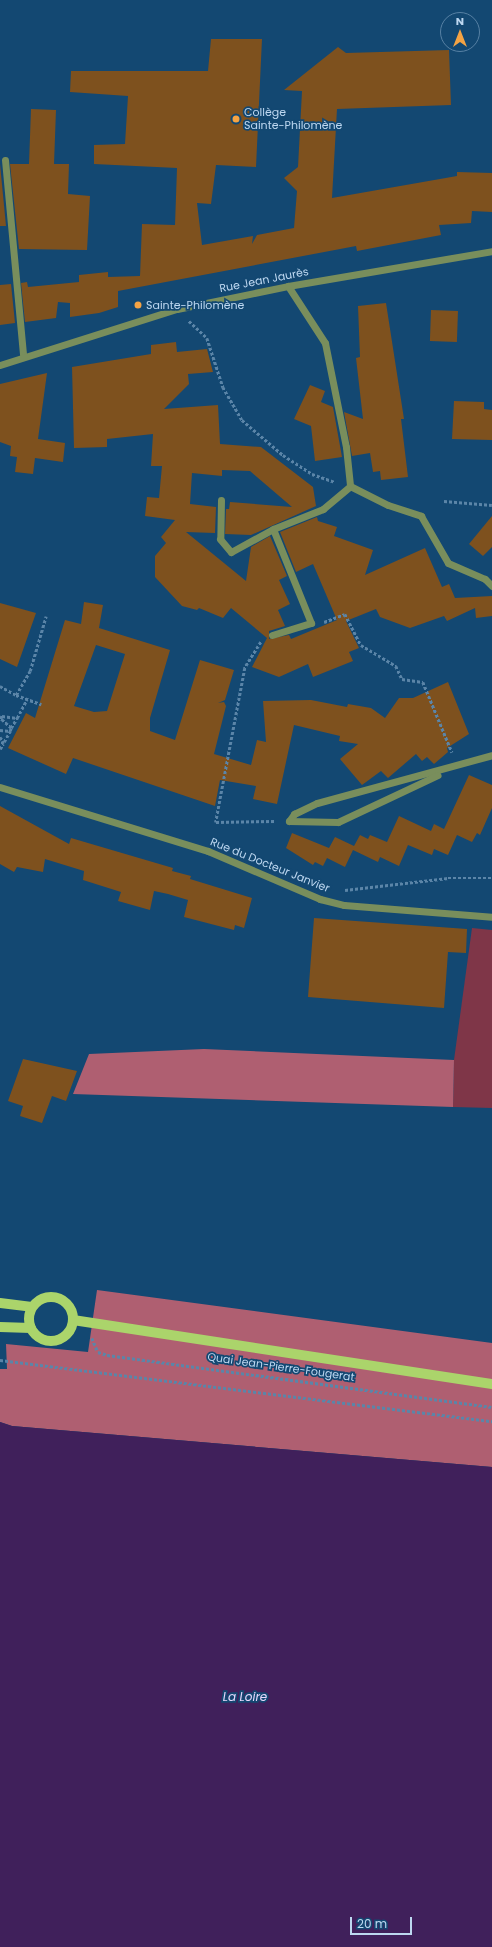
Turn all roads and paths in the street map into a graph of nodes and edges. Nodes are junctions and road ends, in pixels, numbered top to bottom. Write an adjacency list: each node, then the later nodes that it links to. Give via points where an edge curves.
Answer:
1 (4, 160): 5 (street)
2 (492, 251): 3 (street, Rue Jean Jaurès)
3 (288, 286): 4 (street, Rue Jean Jaurès); 7 (street, via 325,343 337,394)
4 (177, 309): 5 (street, Rue Jean Jaurès); 7 (path, via 207,338 223,387 242,420 282,455 312,474)
5 (23, 356): 6 (street, Rue Jean Jaurès)
6 (0, 365)
7 (350, 486): 11 (street, via 323,509); 12 (street, via 388,505 421,516 448,563 485,579)
8 (221, 500): 11 (street, via 220,539 231,552)
9 (444, 501): 10 (path)
10 (492, 505)
11 (273, 529): 14 (street)
12 (492, 586)
13 (46, 616): 17 (path, via 30,671)
14 (311, 623): 15 (street); 27 (path, via 325,622 345,614 361,645 396,666 402,679 423,682)
15 (272, 635): 29 (path, via 260,642 246,668 216,822)
16 (0, 686): 17 (path)
17 (16, 695): 18 (path)
18 (27, 699): 19 (path); 20 (path)
19 (41, 704)
20 (17, 718): 21 (path); 21 (path, via 0,718)
21 (11, 729): 22 (path); 24 (path)
22 (0, 730)
23 (0, 737): 24 (path)
24 (2, 743): 25 (path)
25 (0, 749)
26 (492, 754): 27 (street)
27 (457, 766): 29 (street, via 316,803 294,814); 29 (street, via 338,822)
28 (0, 787): 31 (street, Rue du Docteur Janvier, via 208,852)
29 (289, 820)
30 (492, 878): 31 (path, via 370,885 323,895)
31 (320, 899): 32 (street, Rue du Docteur Janvier, via 344,905)
32 (492, 917)
33 (0, 1303): 34 (main road)
34 (32, 1306): 35 (main road, via 42,1299 54,1297 70,1307); 38 (main road, via 29,1317)
35 (73, 1320): 36 (main road, Quai Jean-Pierre-Fougerat); 38 (main road, via 66,1334 52,1341 42,1339)
36 (91, 1323): 40 (main road, Quai Jean-Pierre-Fougerat); 41 (path, Quai Jean-Pierre-Fougerat, via 93,1346 98,1352 107,1355)
37 (0, 1327): 38 (main road)
38 (31, 1328)
39 (0, 1360): 42 (path)
40 (492, 1384)
41 (492, 1407)
42 (492, 1421)

